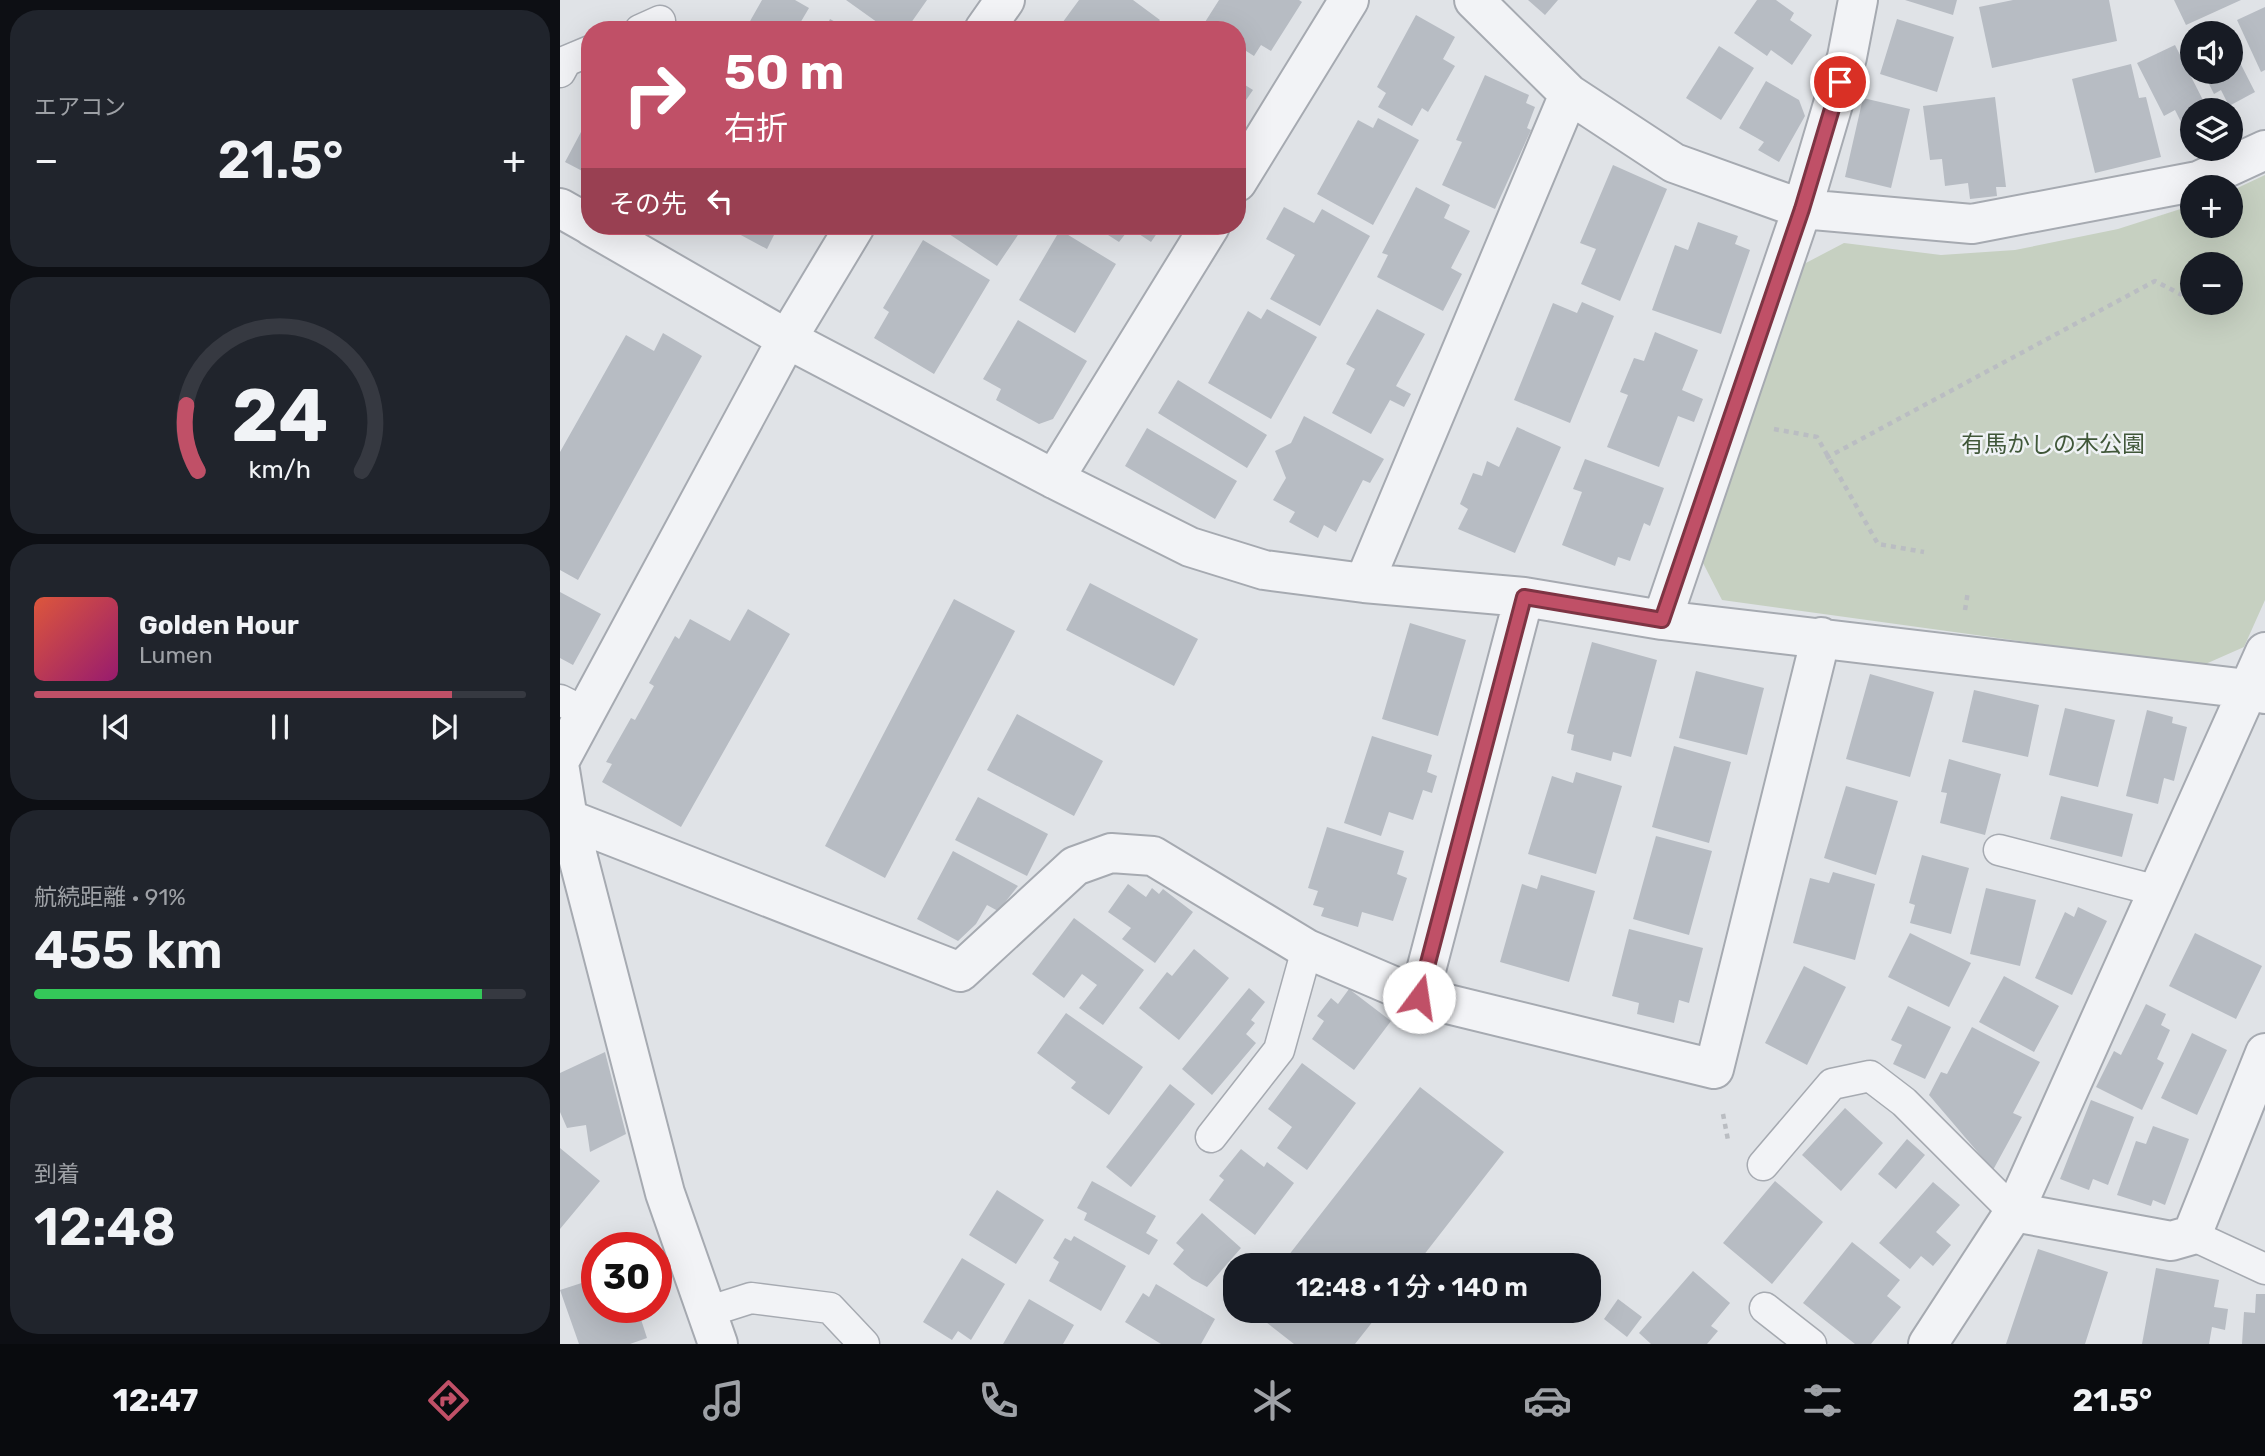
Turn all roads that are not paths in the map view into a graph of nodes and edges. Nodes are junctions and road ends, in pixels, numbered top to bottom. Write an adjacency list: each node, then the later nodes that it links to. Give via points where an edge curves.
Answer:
1 (1005, 0): 5 (street)
2 (1349, 0): 10 (street)
3 (1475, 0): 8 (street)
4 (1858, 0): 12 (street, via 1847,57)
5 (990, 21)
6 (581, 55): 7 (lane, via 566,61)
7 (560, 72)
8 (1569, 94): 12 (street, via 1674,163); 19 (street)
9 (2265, 150): 12 (street, via 2198,181 1972,224)
10 (1246, 167)
11 (560, 208): 13 (street)
12 (1802, 209): 21 (street)
13 (581, 220)
14 (607, 235): 17 (street)
15 (850, 235): 17 (street)
16 (1204, 235): 18 (street)
17 (787, 339): 18 (street); 25 (street)
18 (1054, 479): 19 (street, via 1190,547 1264,570)
19 (1364, 583): 20 (street)
20 (1524, 597): 21 (street); 32 (street)
21 (1662, 620): 22 (street)
22 (1821, 637): 24 (street); 32 (street, via 1714,1069)
23 (2265, 652): 24 (street)
24 (2256, 692): 30 (street)
25 (573, 707): 26 (street)
26 (560, 760)
27 (560, 770): 28 (street)
28 (569, 819): 31 (street, via 960,972 1075,866 1111,853 1153,856); 40 (street, via 665,1194)
29 (1999, 850): 30 (lane)
30 (2158, 891): 36 (street)
31 (1307, 949): 32 (street); 34 (lane, via 1279,1050)
32 (1419, 997)
33 (2265, 1054): 37 (street)
34 (1211, 1137)
35 (1763, 1165): 36 (lane, via 1832,1084 1870,1076 1904,1102)
36 (2014, 1212): 37 (street, via 2171,1241); 43 (street)
37 (2192, 1235): 38 (lane)
38 (2265, 1269)
39 (1765, 1308): 42 (lane)
40 (713, 1328): 41 (lane, via 751,1298 830,1308)
41 (864, 1344)
42 (1811, 1344)
43 (1928, 1344)

